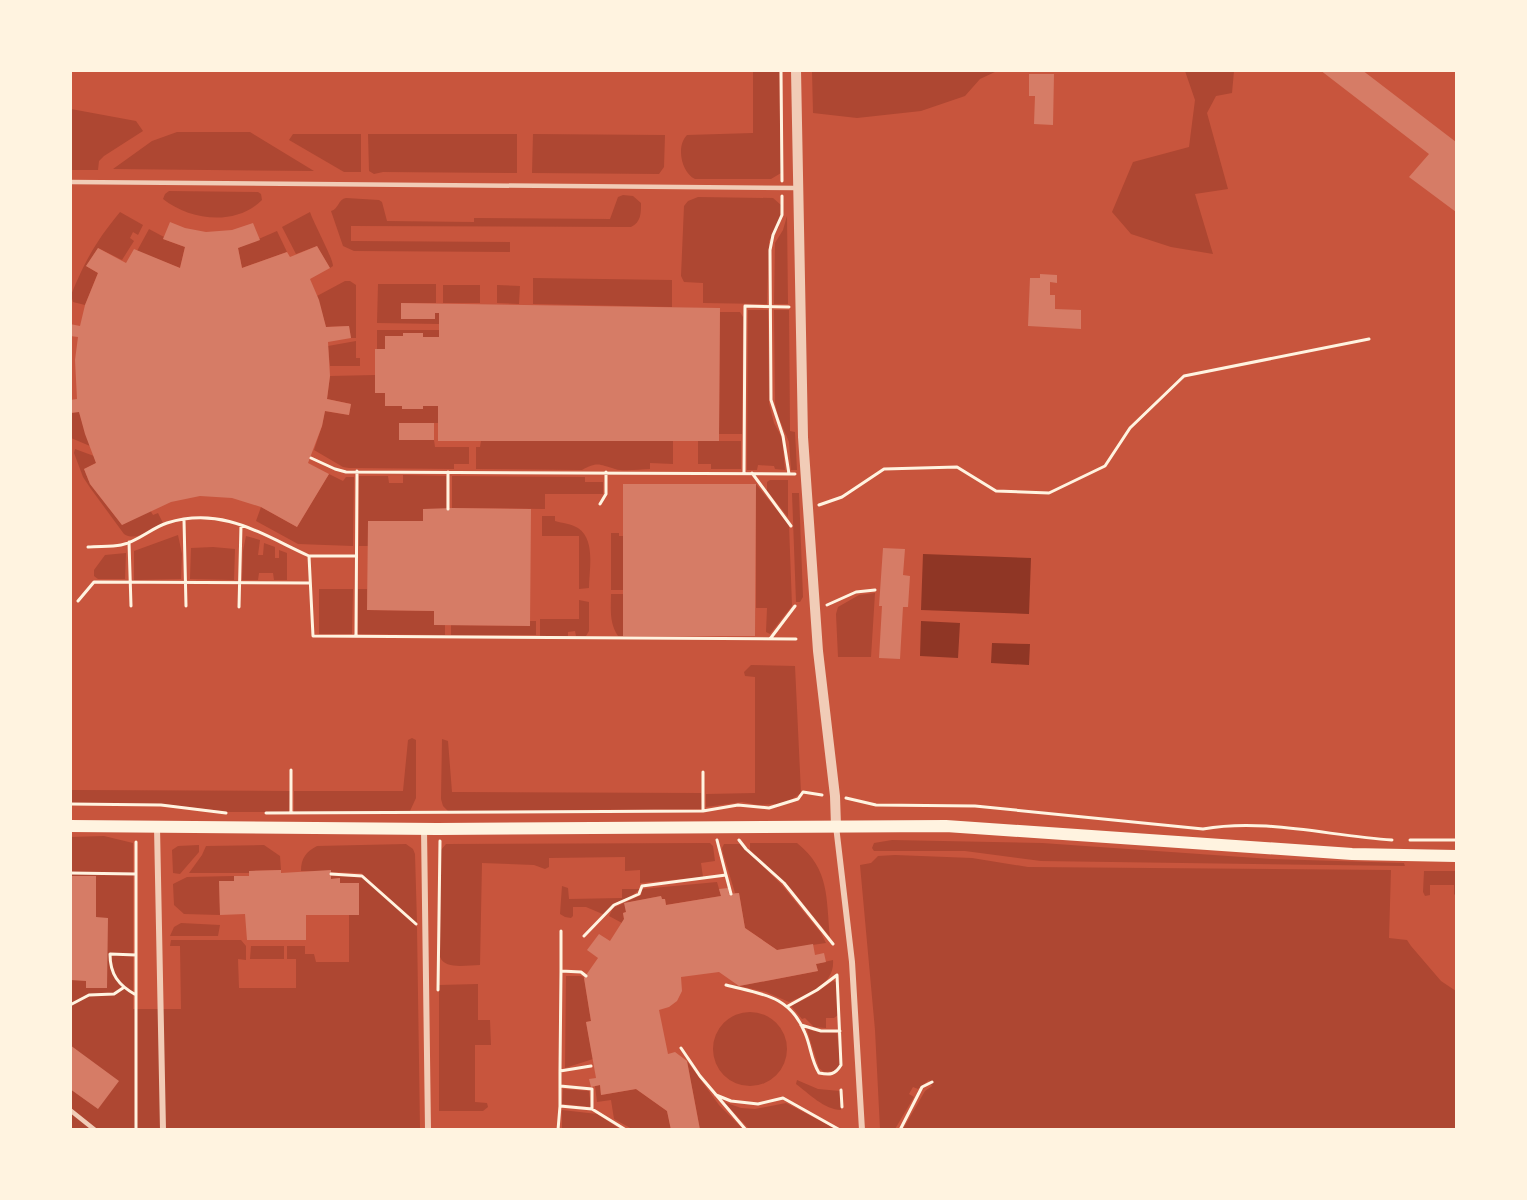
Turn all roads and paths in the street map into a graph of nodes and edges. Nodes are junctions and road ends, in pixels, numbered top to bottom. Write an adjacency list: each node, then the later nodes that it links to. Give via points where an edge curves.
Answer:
1 (781, 70): 3 (path)
2 (796, 70): 5 (street)
3 (782, 163)
4 (70, 182): 5 (lane)
5 (799, 188): 50 (street, via 807,509)
6 (782, 215): 7 (path, via 770,250)
7 (769, 306): 8 (path); 14 (path, via 745,306); 15 (path, via 771,400 783,436 789,474)
8 (791, 307)
9 (1369, 339): 17 (path, via 1184,376 1130,428 1105,466 1049,493 996,491 957,467 884,469 842,496)
10 (311, 458): 11 (path, via 340,471)
11 (357, 471): 12 (path); 25 (path)
12 (448, 472): 13 (path); 18 (path)
13 (606, 472): 14 (path); 16 (path, via 606,494)
14 (744, 473): 15 (path)
15 (752, 473): 21 (path)
16 (600, 504)
17 (819, 505)
18 (448, 509)
19 (184, 520): 20 (path, via 224,519); 22 (path, via 166,523); 27 (path)
20 (241, 524): 24 (path); 28 (path)
21 (791, 526)
22 (129, 542): 23 (path); 26 (path)
23 (88, 547)
24 (309, 556): 25 (path); 29 (path)
25 (356, 556): 37 (path)
26 (130, 582): 27 (path); 31 (path, via 94,582); 33 (path)
27 (186, 583): 28 (path); 34 (path)
28 (239, 583): 29 (path); 36 (path)
29 (310, 583): 37 (path, via 313,636)
30 (875, 590): 32 (path, via 856,592)
31 (78, 601)
32 (827, 605)
33 (131, 606)
34 (186, 606)
35 (795, 606): 38 (path)
36 (239, 607)
37 (356, 636): 38 (path)
38 (770, 639): 39 (path)
39 (796, 639)
40 (291, 770): 48 (path)
41 (703, 772): 45 (path)
42 (803, 792): 45 (path, via 798,799 775,807 738,805)
43 (861, 800): 55 (path, via 876,805 975,806 1203,829 1228,824 1255,825 1361,838)
44 (70, 804): 46 (path, via 160,805)
45 (703, 811): 48 (path)
46 (228, 813)
47 (260, 813): 48 (path)
48 (291, 813)
49 (70, 826): 51 (main road)
50 (836, 826): 52 (main road); 58 (main road, via 946,826 1352,854); 100 (street, via 852,962)
51 (157, 827): 52 (main road); 94 (street)
52 (424, 829): 95 (street)
53 (717, 840): 62 (path)
54 (739, 840): 67 (path, via 784,883)
55 (1456, 840)
56 (440, 841): 76 (path)
57 (136, 842): 60 (path)
58 (1456, 856)
59 (70, 873): 60 (path)
60 (136, 874): 68 (path)
61 (332, 874): 64 (path, via 362,876)
62 (726, 875): 63 (path); 66 (path, via 642,886 639,894 614,905)
63 (731, 894)
64 (417, 925)
65 (561, 931): 69 (path)
66 (584, 936)
67 (833, 945)
68 (136, 955): 72 (path, via 110,954 114,977); 75 (path)
69 (561, 971): 70 (path, via 581,972); 83 (path)
70 (585, 976)
71 (726, 985): 78 (path, via 771,996)
72 (123, 988): 74 (path, via 114,994); 75 (path)
73 (89, 989): 74 (path)
74 (89, 995): 77 (path)
75 (136, 995): 93 (path)
76 (438, 995)
77 (70, 1005)
78 (788, 1005): 79 (path); 80 (path, via 837,975)
79 (801, 1025): 80 (path, via 820,1031); 80 (path, via 812,1062 819,1073 831,1075 841,1065)
80 (840, 1031)
81 (681, 1048): 87 (path)
82 (591, 1066): 83 (path)
83 (560, 1071): 85 (path)
84 (932, 1082): 101 (path, via 922,1087)
85 (560, 1086): 88 (path); 90 (path, via 592,1088)
86 (841, 1090): 89 (path)
87 (716, 1095): 98 (path); 99 (path, via 758,1104 783,1098)
88 (560, 1106): 90 (path); 96 (path)
89 (842, 1107)
90 (592, 1109): 97 (path)
91 (70, 1110): 92 (lane)
92 (95, 1130)
93 (136, 1130)
94 (163, 1130)
95 (428, 1130)
96 (558, 1130)
97 (626, 1130)
98 (746, 1130)
99 (840, 1130)
100 (862, 1130)
101 (900, 1130)

